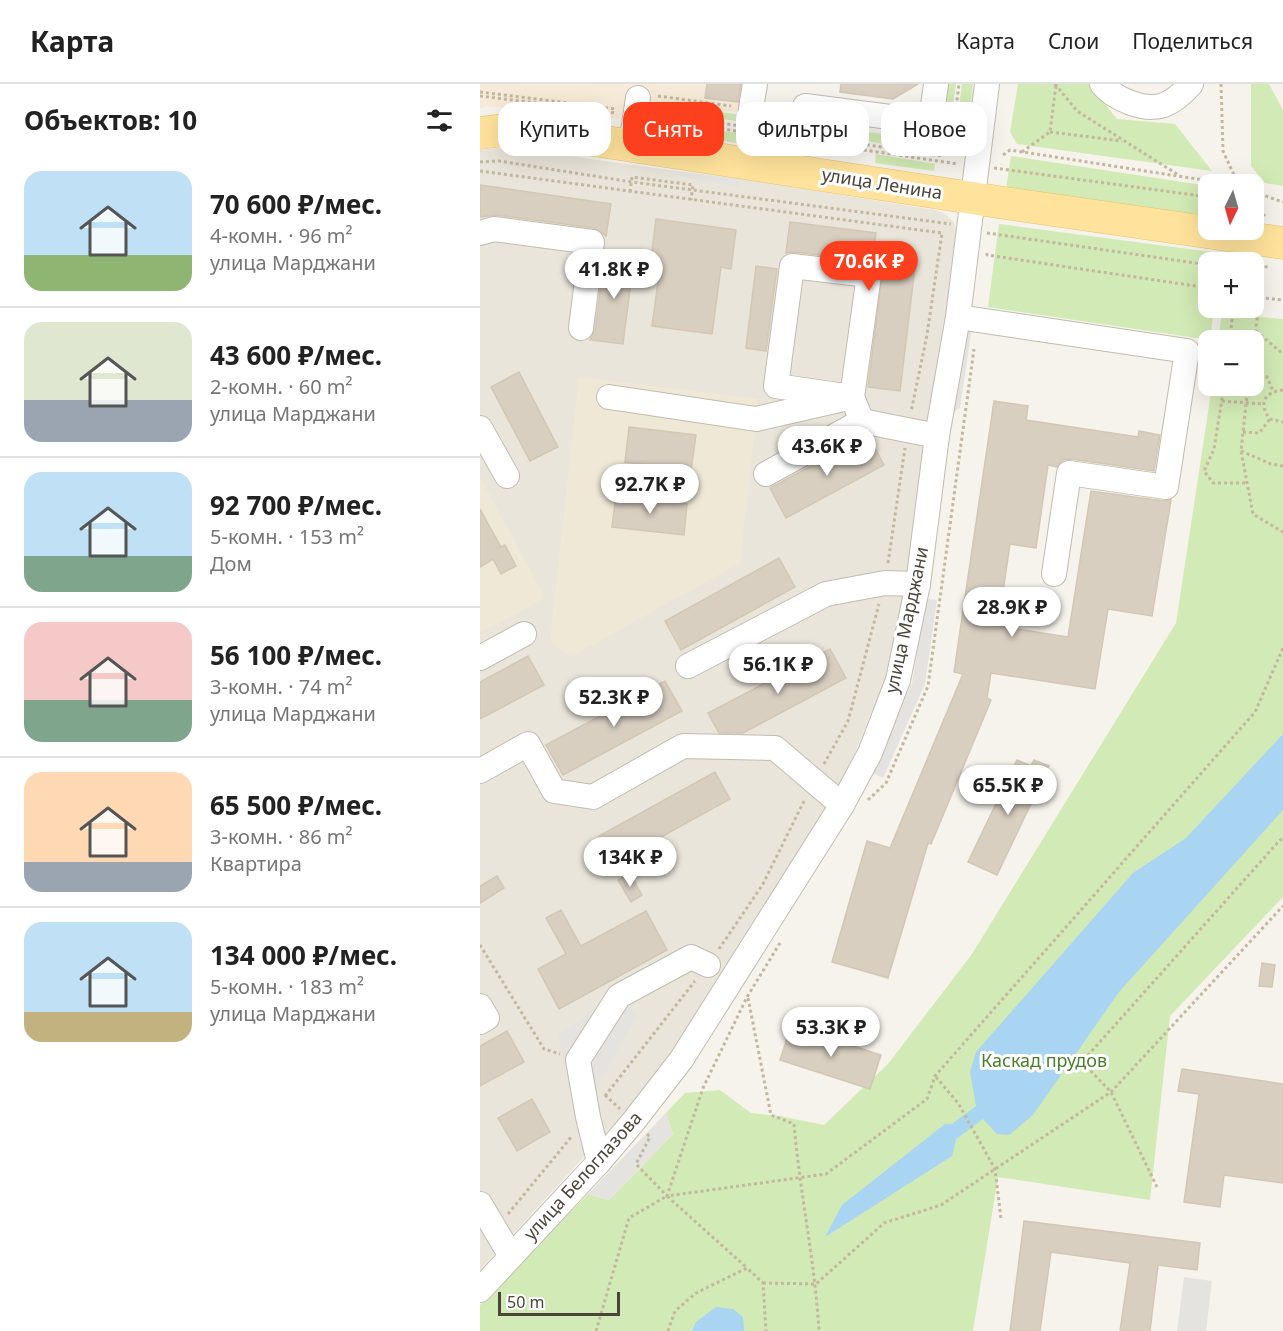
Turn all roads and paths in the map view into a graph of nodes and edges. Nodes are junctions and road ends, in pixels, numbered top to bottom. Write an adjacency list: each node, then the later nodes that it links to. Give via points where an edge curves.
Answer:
1 (755, 84): 10 (street)
2 (936, 84): 13 (street, via 932,113 921,122)
3 (959, 84): 11 (path)
4 (987, 84): 36 (street, улица Марджани)
5 (1055, 84): 17 (path); 20 (path, via 1077,111)
6 (1102, 84): 7 (street, via 1131,105 1162,106)
7 (1191, 84)
8 (1221, 84): 28 (path, via 1222,151)
9 (480, 94): 12 (path)
10 (752, 102)
11 (957, 102)
12 (623, 111)
13 (869, 115)
14 (623, 116): 18 (main road, улица Ленина, via 541,132)
15 (724, 125): 21 (path)
16 (724, 127): 25 (path)
17 (1050, 132): 20 (path); 22 (path)
18 (480, 133)
19 (724, 135): 36 (main road, улица Ленина)
20 (1126, 142): 29 (path)
21 (881, 147)
22 (1022, 152): 23 (path, via 1010,150); 29 (path)
23 (1003, 155)
24 (480, 162): 31 (path, via 499,161)
25 (960, 164)
26 (993, 168): 35 (path)
27 (480, 171): 33 (path)
28 (1233, 174)
29 (1182, 177): 30 (path)
30 (1198, 179)
31 (632, 182): 32 (path, via 632,177 693,185); 33 (path)
32 (692, 190): 37 (path); 39 (path)
33 (630, 192): 37 (path)
34 (1264, 195): 38 (path)
35 (1198, 196)
36 (972, 198): 44 (main road, улица Ленина); 50 (street, улица Марджани)
37 (691, 200): 41 (path)
38 (1283, 202)
39 (943, 223)
40 (480, 233): 51 (street, via 494,230 592,242)
41 (942, 233)
42 (985, 233): 45 (path)
43 (988, 247): 47 (path, via 987,255)
44 (1279, 254): 46 (path)
45 (1198, 263)
46 (1264, 268)
47 (1198, 286)
48 (1264, 298): 49 (path)
49 (1283, 300)
50 (958, 317): 69 (street, улица Марджани); 76 (street, via 1187,351 1166,487 1069,473)
51 (581, 328)
52 (1264, 338): 53 (path)
53 (1283, 354)
54 (1264, 376): 56 (path)
55 (1283, 390): 56 (path)
56 (1273, 391): 63 (path)
57 (1223, 396): 61 (path)
58 (1247, 396): 62 (path)
59 (609, 397): 60 (street, via 756,419)
60 (852, 397): 60 (street, via 776,386 792,267 869,275); 65 (street)
61 (1222, 401): 62 (path); 74 (path, via 1214,449 1204,471 1213,483)
62 (1246, 402): 63 (path); 68 (path)
63 (1263, 404): 64 (path)
64 (1270, 419): 66 (path); 68 (path, via 1260,433)
65 (862, 420): 69 (street); 72 (street)
66 (1283, 422)
67 (480, 428): 73 (street)
68 (1243, 432): 70 (path)
69 (937, 436): 77 (street, улица Марджани)
70 (1241, 451): 71 (path); 74 (path)
71 (1283, 466)
72 (766, 474)
73 (507, 476)
74 (1247, 483): 75 (path, via 1253,514)
75 (1283, 532)
76 (1054, 574)
77 (918, 584): 81 (street, via 885,583 826,594); 83 (street, улица Марджани, via 898,680 870,753)
78 (524, 634): 80 (street)
79 (1283, 648): 92 (path, via 1255,712)
80 (480, 658)
81 (688, 666)
82 (480, 771): 83 (street, via 528,744 554,791 593,796 683,746 775,748)
83 (842, 805): 91 (street, улица Марджани)
84 (1283, 839): 94 (path, via 1082,1062)
85 (1283, 906): 94 (path)
86 (480, 945): 90 (path, via 544,1049)
87 (708, 965): 90 (street, via 691,957 619,996)
88 (480, 1006): 89 (street, via 487,1018)
89 (480, 1022)
90 (578, 1060): 96 (street)
91 (681, 1060): 96 (street, улица Белоглазова)
92 (935, 1076): 97 (path, via 958,1103); 98 (path, via 927,1100 826,1174)
93 (599, 1086): 95 (path)
94 (1111, 1092): 97 (path); 99 (path)
95 (606, 1095)
96 (599, 1162): 103 (street, улица Белоглазова)
97 (995, 1169): 102 (path); 106 (path, via 941,1204 885,1223)
98 (799, 1177): 100 (path); 100 (path, via 794,1124 771,1115 747,997 703,1089); 106 (path)
99 (1157, 1187)
100 (667, 1196): 104 (path); 108 (path, via 629,1218)
101 (480, 1204): 103 (street)
102 (1001, 1219)
103 (511, 1256): 107 (street, улица Белоглазова)
104 (747, 1268): 105 (path); 109 (path, via 696,1293 675,1311)
105 (763, 1283): 106 (path); 110 (path)
106 (816, 1284): 111 (path)
107 (480, 1290)
108 (596, 1331)
109 (668, 1331)
110 (766, 1331)
111 (819, 1331)

